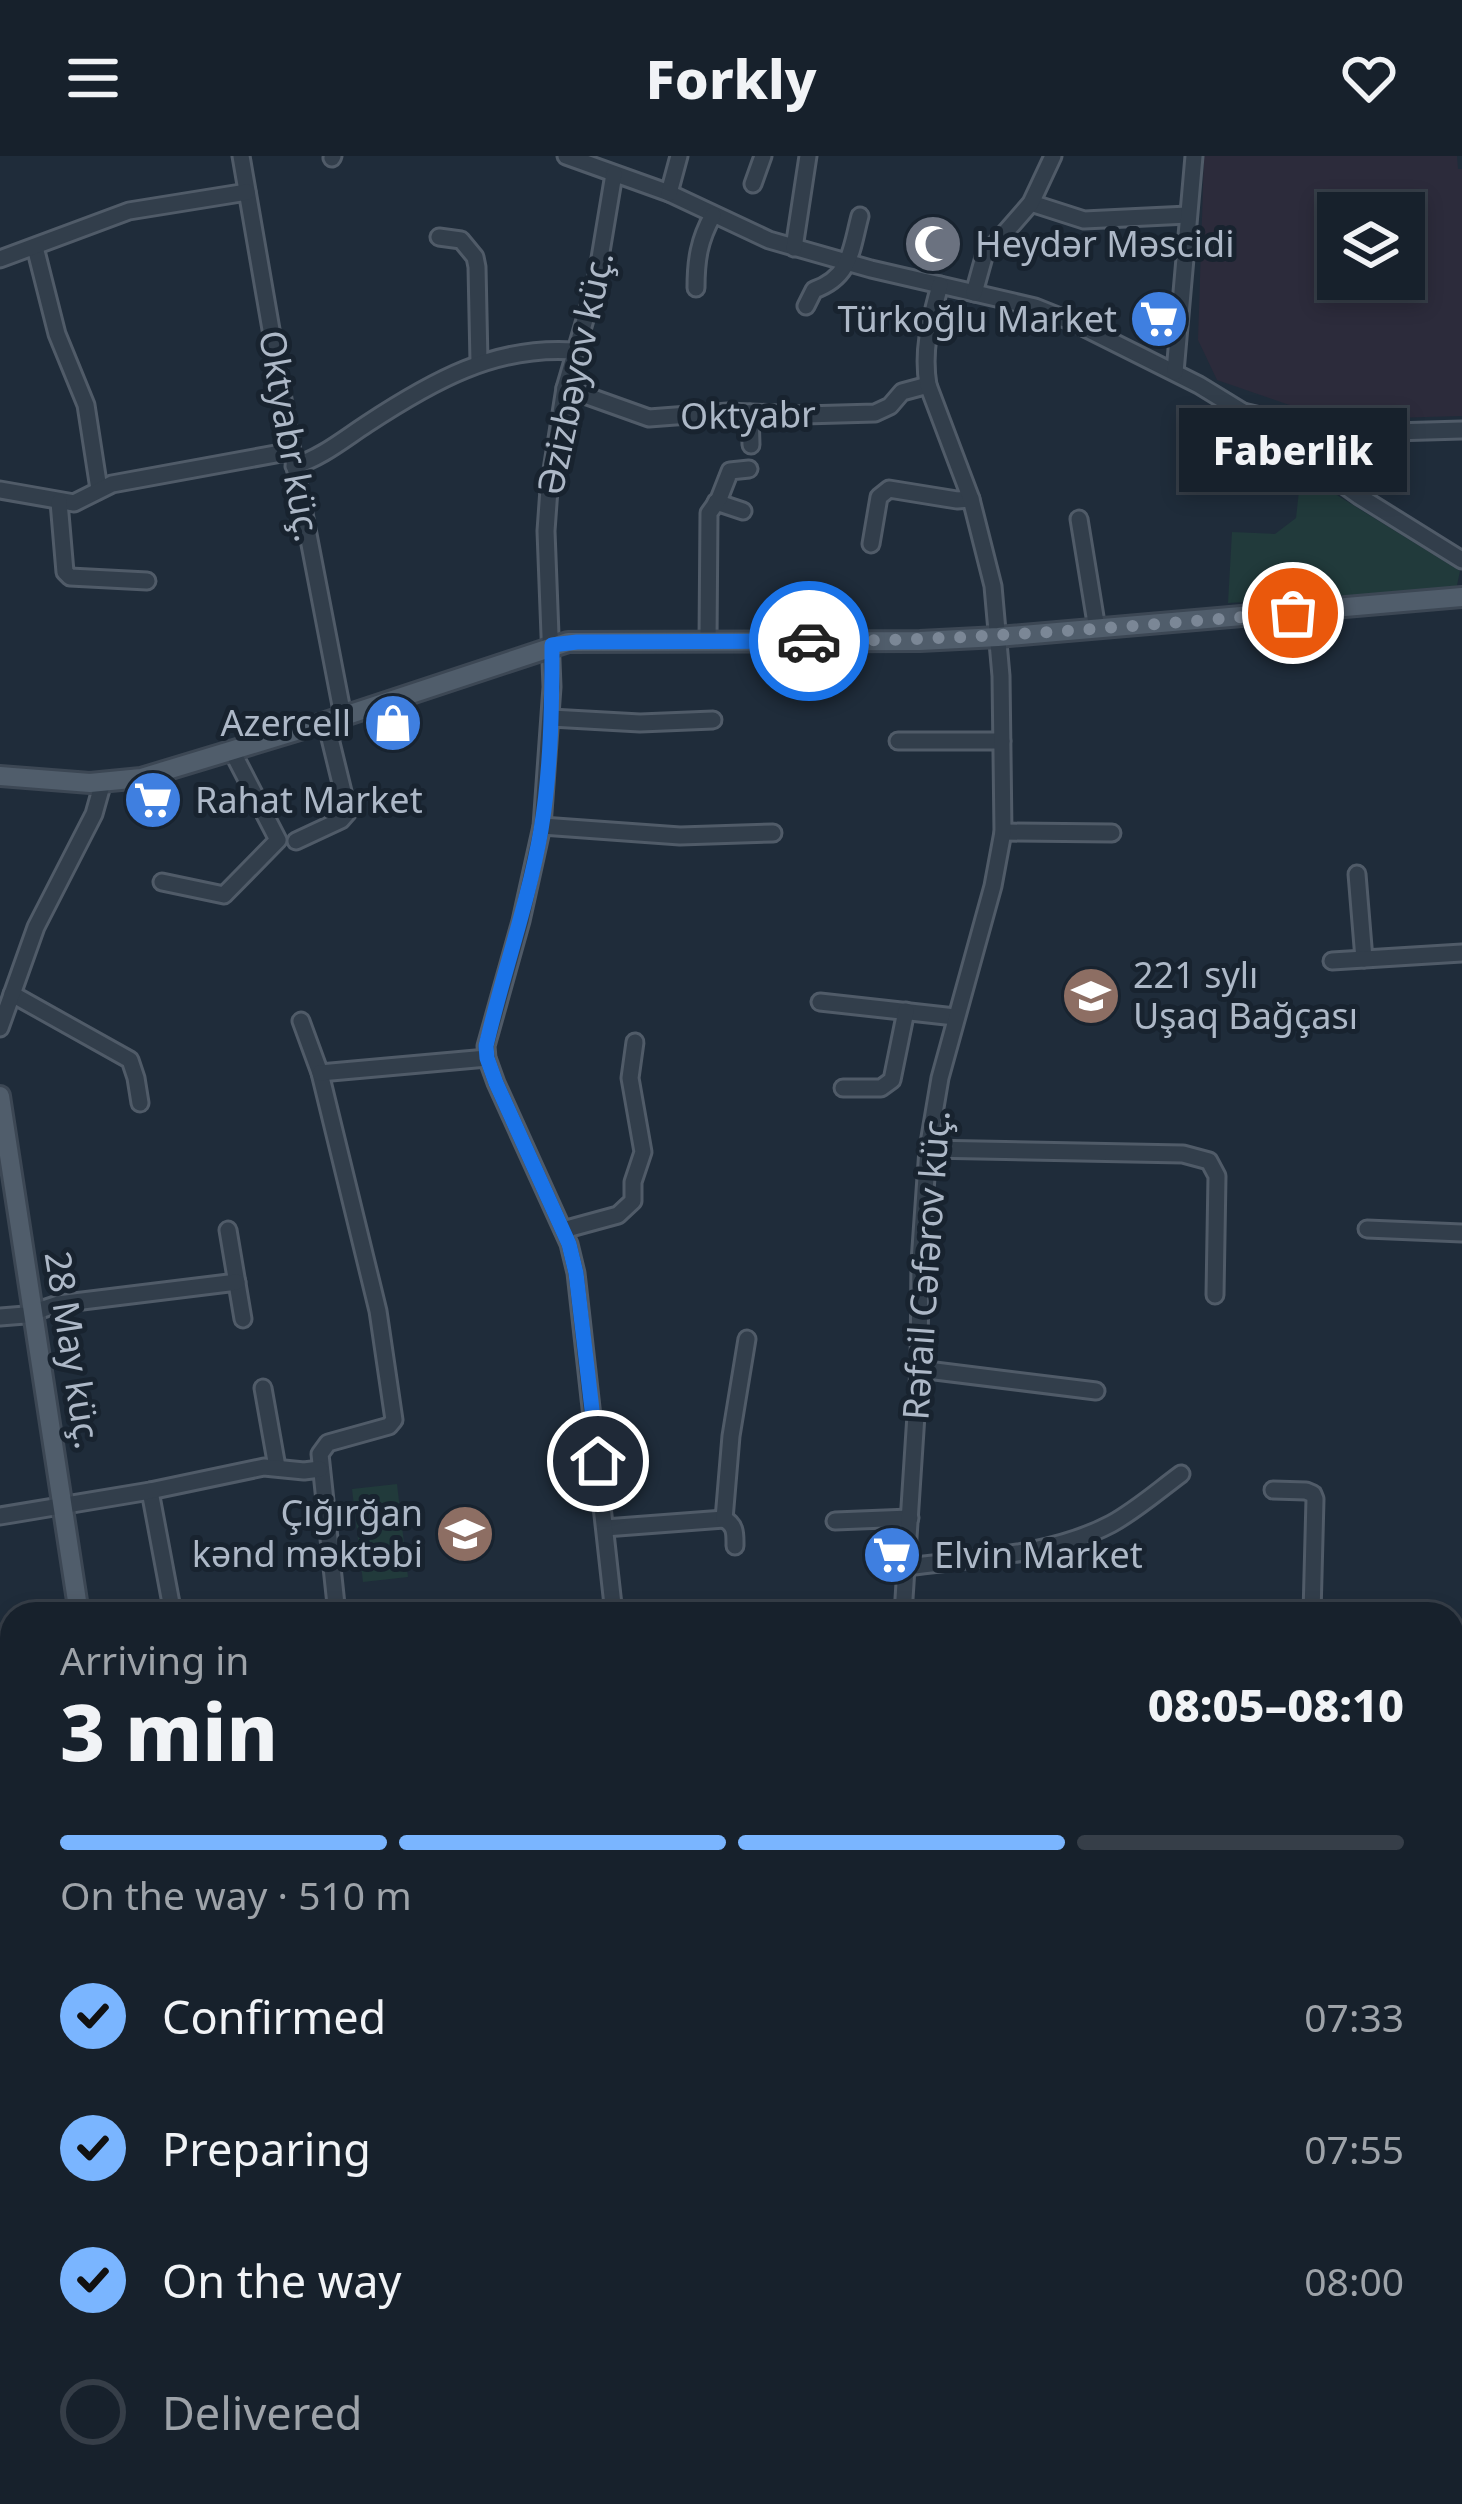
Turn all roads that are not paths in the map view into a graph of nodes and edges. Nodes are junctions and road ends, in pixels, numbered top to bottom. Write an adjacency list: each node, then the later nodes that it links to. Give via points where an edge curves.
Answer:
1 (241, 156): 10 (street, Oktyabr küç.)
2 (566, 156): 8 (street)
3 (679, 156): 11 (street)
4 (763, 156): 9 (street)
5 (808, 156): 18 (street)
6 (1054, 156): 12 (street)
7 (1194, 156): 13 (street)
8 (606, 166): 11 (street); 25 (street, Əzizbəyov küç., via 596,282)
9 (753, 184)
10 (247, 192): 17 (street, via 130,211); 35 (street, Oktyabr küç.)
11 (668, 193): 14 (street)
12 (1030, 202): 13 (street, via 1084,220); 23 (street, via 984,257)
13 (1188, 214): 27 (street)
14 (713, 215): 18 (street); 22 (street, via 699,244)
15 (860, 216): 20 (street)
16 (439, 237): 26 (street, via 461,240 475,257)
17 (35, 247): 19 (street); 39 (street, via 86,405)
18 (794, 248): 20 (street)
19 (0, 259)
20 (848, 262): 21 (street); 24 (street)
21 (940, 285): 23 (street); 28 (street, via 926,345)
22 (696, 288)
23 (974, 293): 27 (street, via 1052,313)
24 (806, 306)
25 (575, 351): 26 (street); 29 (street, Əzizbəyov küç.)
26 (479, 362): 35 (street, via 314,459)
27 (1175, 372): 30 (street)
28 (928, 385): 31 (street, Oktyabr, via 875,413); 41 (street, Rəfail Cəfərov küç.)
29 (565, 388): 31 (street, Oktyabr, via 649,418); 53 (street, Əzizbəyov küç., via 547,507)
30 (1243, 412): 33 (street); 37 (street); 38 (street)
31 (750, 413): 34 (street)
32 (1462, 430): 33 (street)
33 (1358, 433): 38 (street, via 1336,453)
34 (752, 445)
35 (293, 459): 39 (street); 55 (street, Oktyabr küç.)
36 (749, 469): 43 (street, via 730,472)
37 (1228, 482)
38 (1340, 483): 47 (street)
39 (99, 489): 42 (street)
40 (0, 490): 42 (street)
41 (971, 499): 46 (street, via 884,492); 51 (street, Rəfail Cəfərov küç.)
42 (59, 502): 48 (street, via 70,577)
43 (716, 502): 44 (street); 52 (street, via 709,513)
44 (742, 511)
45 (1079, 519): 50 (street)
46 (871, 544)
47 (1462, 560)
48 (147, 581)
49 (1462, 597): 50 (main road)
50 (1097, 629): 51 (main road)
51 (998, 637): 52 (main road); 58 (street, Rəfail Cəfərov küç.)
52 (708, 641): 53 (main road)
53 (552, 645): 54 (street, Əzizbəyov küç.); 55 (main road)
54 (551, 718): 56 (street); 62 (street, Əzizbəyov küç.)
55 (335, 719): 59 (main road); 66 (street, Oktyabr küç., via 348,812)
56 (713, 720)
57 (898, 741): 58 (street)
58 (1002, 741): 63 (street, Rəfail Cəfərov küç.)
59 (232, 752): 61 (main road); 68 (street, via 278,840 224,895)
60 (0, 776): 61 (main road)
61 (103, 782): 72 (street)
62 (542, 826): 64 (street); 79 (street, Əzizbəyov küç.)
63 (1003, 832): 65 (street); 75 (street, Rəfail Cəfərov küç.)
64 (773, 833)
65 (1112, 833)
66 (296, 841)
67 (1358, 874): 70 (street)
68 (162, 882)
69 (1462, 953): 70 (street)
70 (1364, 959): 71 (street)
71 (1332, 961)
72 (12, 994): 77 (street); 83 (street, via 130,1060)
73 (820, 1002): 74 (street)
74 (906, 1011): 75 (street); 81 (street, via 889,1084)
75 (956, 1017): 84 (street, Rəfail Cəfərov küç.)
76 (301, 1021): 80 (street)
77 (0, 1028)
78 (635, 1042): 87 (street, via 630,1078 643,1152 633,1201 618,1215)
79 (487, 1058): 80 (street); 87 (street)
80 (320, 1072): 99 (street, via 378,1311 394,1420 328,1443)
81 (844, 1088)
82 (0, 1096): 91 (main road, 28 May küç.)
83 (140, 1102)
84 (928, 1149): 90 (street, via 1209,1161 1217,1175); 95 (street, Rəfail Cəfərov küç.)
85 (1367, 1229): 88 (street)
86 (227, 1230): 89 (street)
87 (563, 1230): 108 (street, via 576,1273)
88 (1462, 1233)
89 (237, 1282): 91 (street); 93 (street)
90 (1216, 1295)
91 (34, 1312): 92 (street); 103 (main road, 28 May küç.)
92 (0, 1317)
93 (243, 1319)
94 (747, 1339): 106 (street)
95 (919, 1369): 97 (street); 105 (street, Rəfail Cəfərov küç.)
96 (262, 1388): 98 (street)
97 (1096, 1391)
98 (277, 1467): 99 (street); 102 (street)
99 (320, 1469): 113 (street)
100 (1180, 1474): 110 (street, via 1112,1523 1068,1542)
101 (1273, 1490): 116 (street, via 1315,1499)
102 (151, 1491): 103 (street); 112 (street)
103 (64, 1506): 104 (street); 111 (main road, 28 May küç.)
104 (0, 1516)
105 (910, 1518): 107 (street); 110 (street, Rəfail Cəfərov küç.)
106 (724, 1519): 108 (street); 109 (street, via 735,1529)
107 (835, 1520)
108 (605, 1528): 114 (street)
109 (735, 1546)
110 (907, 1567): 115 (street, Rəfail Cəfərov küç.)
111 (77, 1602)
112 (171, 1602)
113 (336, 1602)
114 (613, 1602)
115 (904, 1602)
116 (1312, 1602)

